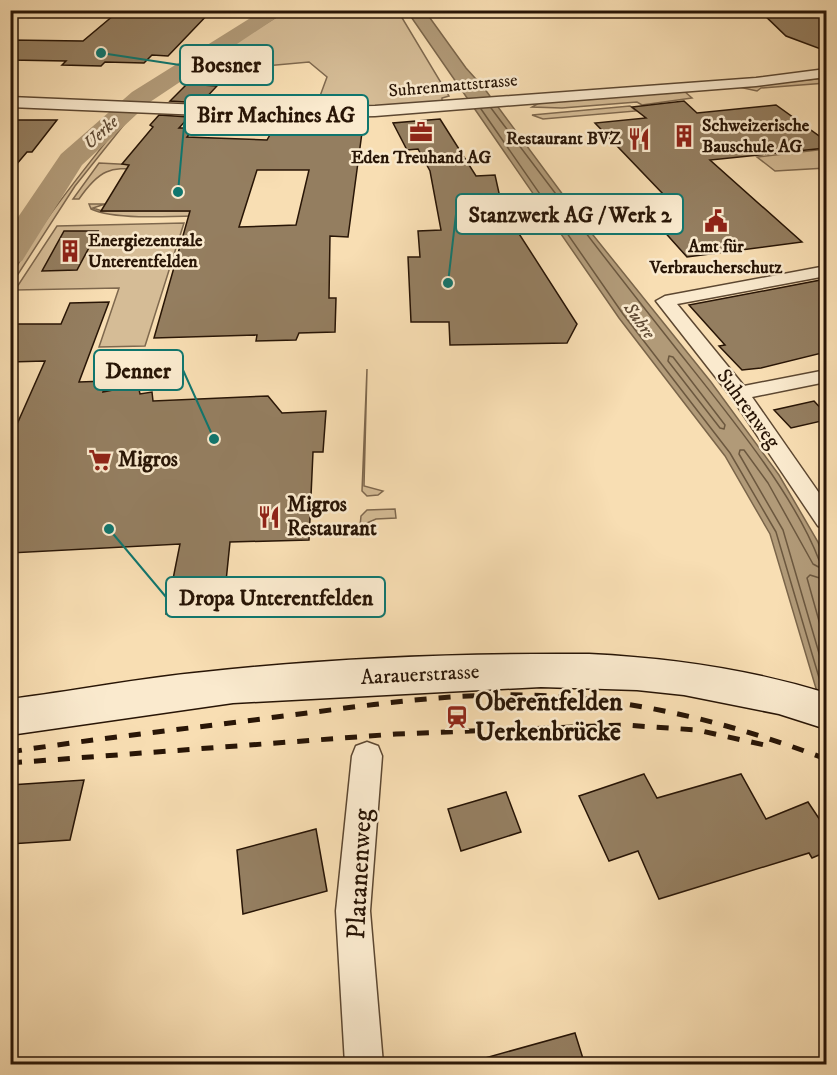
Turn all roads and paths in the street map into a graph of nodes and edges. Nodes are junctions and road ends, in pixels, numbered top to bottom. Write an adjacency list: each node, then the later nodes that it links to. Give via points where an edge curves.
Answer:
1 (826, 73): 2 (street, Suhrenmattstrasse, via 756,82 375,111 277,113)
2 (10, 102)
3 (826, 270): 5 (street, Suhrenweg, via 665,301)
4 (826, 376): 5 (street)
5 (739, 393): 6 (street, Suhrenweg)
6 (826, 520)
7 (826, 711): 8 (main road, Aarauerstrasse, via 783,695 732,684 653,672 588,669 203,689)
8 (10, 717)
9 (367, 756): 10 (street, Platanenweg, via 353,911)
10 (364, 1065)

